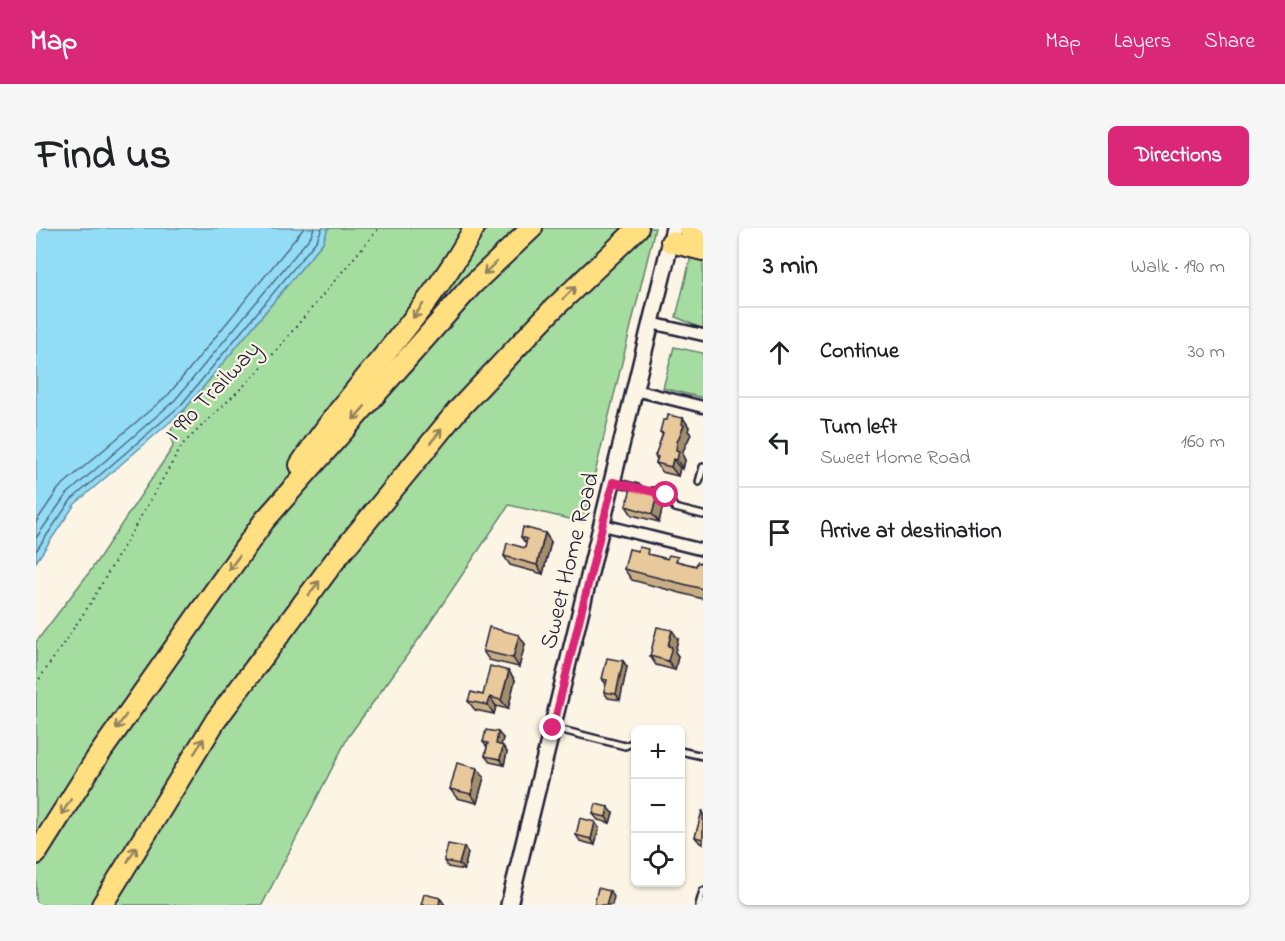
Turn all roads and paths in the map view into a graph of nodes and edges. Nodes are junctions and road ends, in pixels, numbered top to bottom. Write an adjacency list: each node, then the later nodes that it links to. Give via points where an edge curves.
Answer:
1 (379, 228): 20 (path, I 990 Trailway, via 258,372 183,444 90,604)
2 (474, 228): 17 (highway, one-way to 17, via 417,313 317,439)
3 (532, 228): 17 (highway, one-way to 17, via 472,285)
4 (638, 228): 27 (highway, one-way to 4, via 216,720 336,559 457,411 551,311)
5 (689, 228): 6 (highway)
6 (703, 231)
7 (672, 235): 8 (highway); 9 (main road, Sweet Home Road)
8 (703, 250)
9 (651, 322): 10 (street); 11 (main road, Sweet Home Road)
10 (703, 335)
11 (635, 390): 12 (street); 14 (main road, Sweet Home Road)
12 (703, 407)
13 (703, 467): 15 (lane)
14 (613, 482): 16 (lane, via 666,495 675,508); 18 (main road, Sweet Home Road)
15 (699, 482)
16 (703, 515)
17 (264, 521): 25 (highway, one-way to 25, via 102,749)
18 (603, 525): 19 (street); 21 (main road, Sweet Home Road)
19 (703, 550)
20 (36, 684)
21 (553, 728): 22 (lane, via 625,746); 28 (main road, Sweet Home Road)
22 (631, 743)
23 (685, 751): 24 (lane)
24 (703, 756)
25 (36, 854)
26 (703, 891): 29 (lane)
27 (102, 905)
28 (508, 905)
29 (699, 905)

